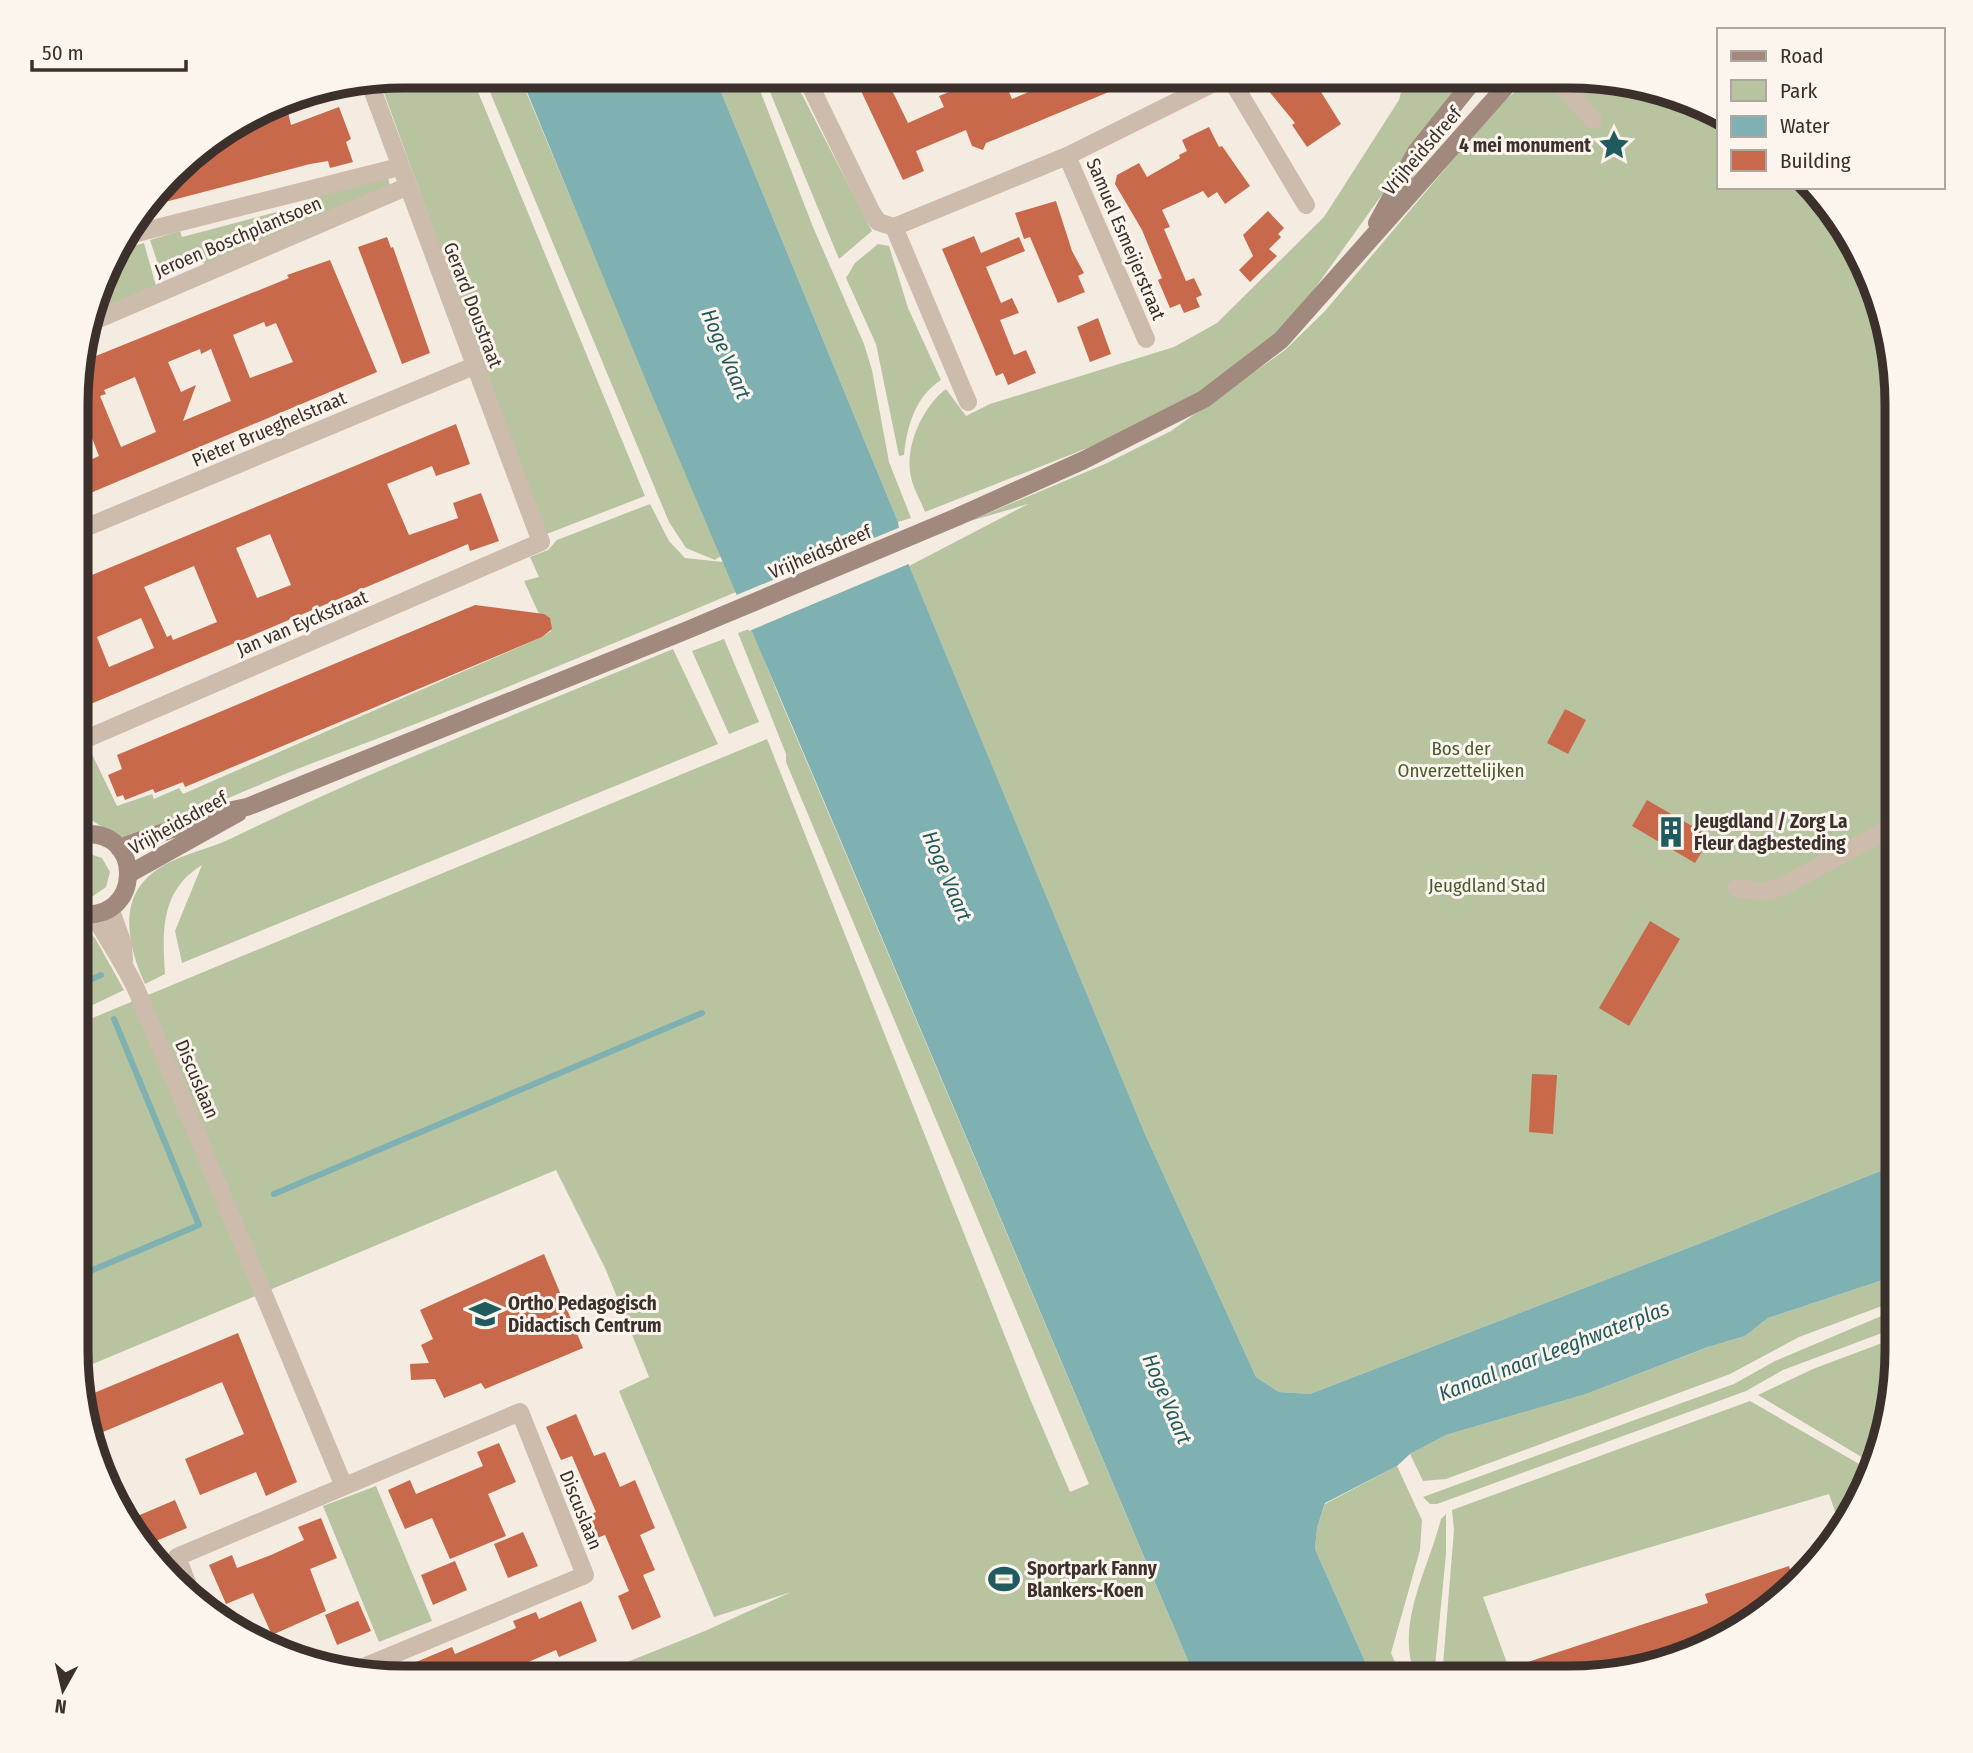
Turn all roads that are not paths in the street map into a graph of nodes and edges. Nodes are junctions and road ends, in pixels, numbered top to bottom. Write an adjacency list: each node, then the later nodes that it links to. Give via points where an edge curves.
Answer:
1 (811, 88): 13 (street, via 871,211 878,222)
2 (1204, 88): 9 (street, Samuel Esmeijerstraat)
3 (1235, 88): 12 (street, Samuel Esmeijerstraat)
4 (1467, 88): 15 (main road, Vrijheidsdreef, via 1416,152)
5 (1505, 88): 15 (main road, Vrijheidsdreef)
6 (1565, 88): 8 (street)
7 (372, 89): 10 (street, Gerard Doustraat)
8 (1593, 120)
9 (1068, 156): 13 (street, Samuel Esmeijerstraat); 17 (street, Samuel Esmeijerstraat)
10 (399, 167): 11 (street, Gerard Doustraat); 14 (street, Jeroen Boschplantsoen)
11 (406, 187): 16 (street, Jeroen Boschplantsoen); 18 (street, Gerard Doustraat)
12 (1306, 205)
13 (894, 227): 19 (street)
14 (138, 233)
15 (1360, 254): 23 (main road, Vrijheidsdreef, via 1281,340 1203,399 1084,460 685,631)
16 (99, 319)
17 (1146, 339)
18 (474, 366): 20 (street, Pieter Brueghelstraat); 21 (street, Gerard Doustraat)
19 (968, 402)
20 (88, 527)
21 (541, 542): 22 (street, Jan van Eyckstraat)
22 (88, 738)
23 (247, 807): 26 (main road, Vrijheidsdreef); 27 (main road, Vrijheidsdreef)
24 (1885, 831): 28 (street, via 1783,886 1765,892)
25 (88, 833): 26 (main road, via 103,836)
26 (119, 848): 27 (main road)
27 (129, 874): 29 (main road, via 120,899)
28 (1736, 888)
29 (94, 912): 30 (street, Discuslaan, via 111,948 124,961)
30 (343, 1484): 31 (street, Discuslaan, via 177,1557); 32 (street, Discuslaan, via 520,1412 585,1575)
31 (185, 1578)
32 (371, 1664)

